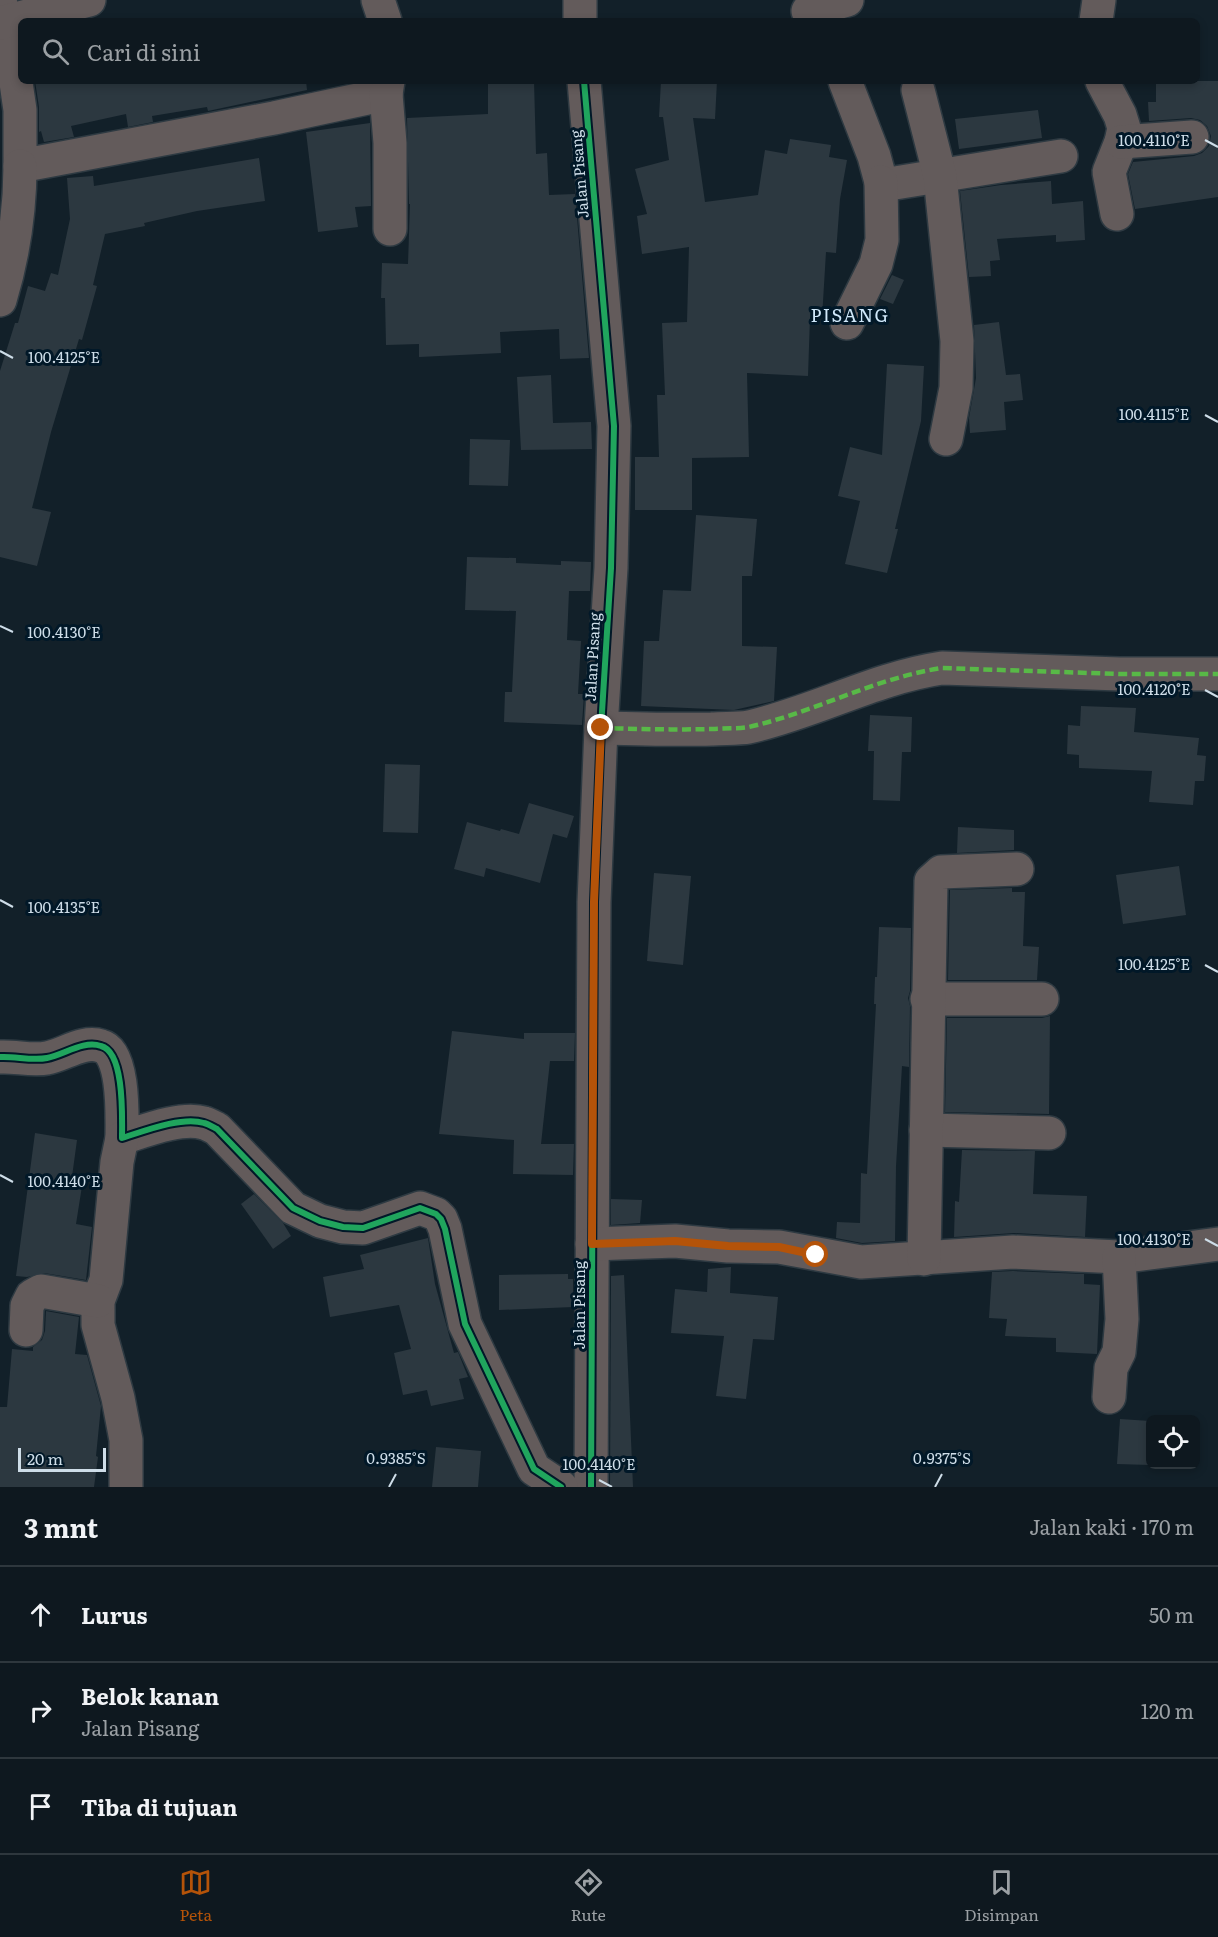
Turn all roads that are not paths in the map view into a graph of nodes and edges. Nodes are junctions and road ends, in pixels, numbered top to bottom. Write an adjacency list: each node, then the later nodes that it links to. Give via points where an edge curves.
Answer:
1 (89, 0): 5 (street)
2 (378, 0): 6 (street)
3 (580, 0): 7 (street)
4 (1099, 0): 8 (street)
5 (2, 15): 17 (street, via 20,110)
6 (384, 18)
7 (580, 18)
8 (1096, 18)
9 (584, 84): 26 (street, Jalan Pisang, via 614,426 611,568)
10 (846, 84): 19 (street)
11 (1104, 84): 15 (street, via 1124,128)
12 (387, 87): 17 (street, via 274,118); 21 (street)
13 (918, 90): 18 (street)
14 (1192, 137): 15 (street)
15 (1121, 142): 20 (street, via 1109,172)
16 (1061, 156): 18 (street)
17 (20, 166): 22 (street, via 20,198)
18 (936, 176): 19 (street); 24 (street, via 957,341 956,388)
19 (888, 183): 23 (street, via 876,264)
20 (1118, 214)
21 (390, 229)
22 (0, 300)
23 (847, 323)
24 (946, 439)
25 (1218, 674): 26 (street, via 942,668 916,672 746,728)
26 (601, 728): 34 (street, Jalan Pisang, via 594,902)
27 (1017, 869): 28 (street, via 942,872 930,881)
28 (927, 999): 29 (street); 31 (street)
29 (1042, 999)
30 (0, 1057): 33 (street, via 45,1059 81,1046 101,1045 116,1065)
31 (926, 1130): 32 (street); 37 (street)
32 (1050, 1133)
33 (122, 1138): 38 (street, via 106,1280); 42 (street, via 178,1123 204,1123 217,1129 293,1208 342,1227 363,1228 420,1208 436,1214 445,1229 465,1324 534,1469)
34 (592, 1244): 37 (street, via 675,1241 779,1247 861,1262); 43 (street, Jalan Pisang)
35 (1218, 1244): 36 (street)
36 (1119, 1257): 37 (street, via 1013,1252); 40 (street, via 1122,1319)
37 (924, 1258)
38 (98, 1301): 39 (street, via 41,1291 32,1296 27,1306); 41 (street, via 98,1325 126,1440)
39 (26, 1330)
40 (1109, 1397)
41 (126, 1487)
42 (561, 1487)
43 (591, 1487)

